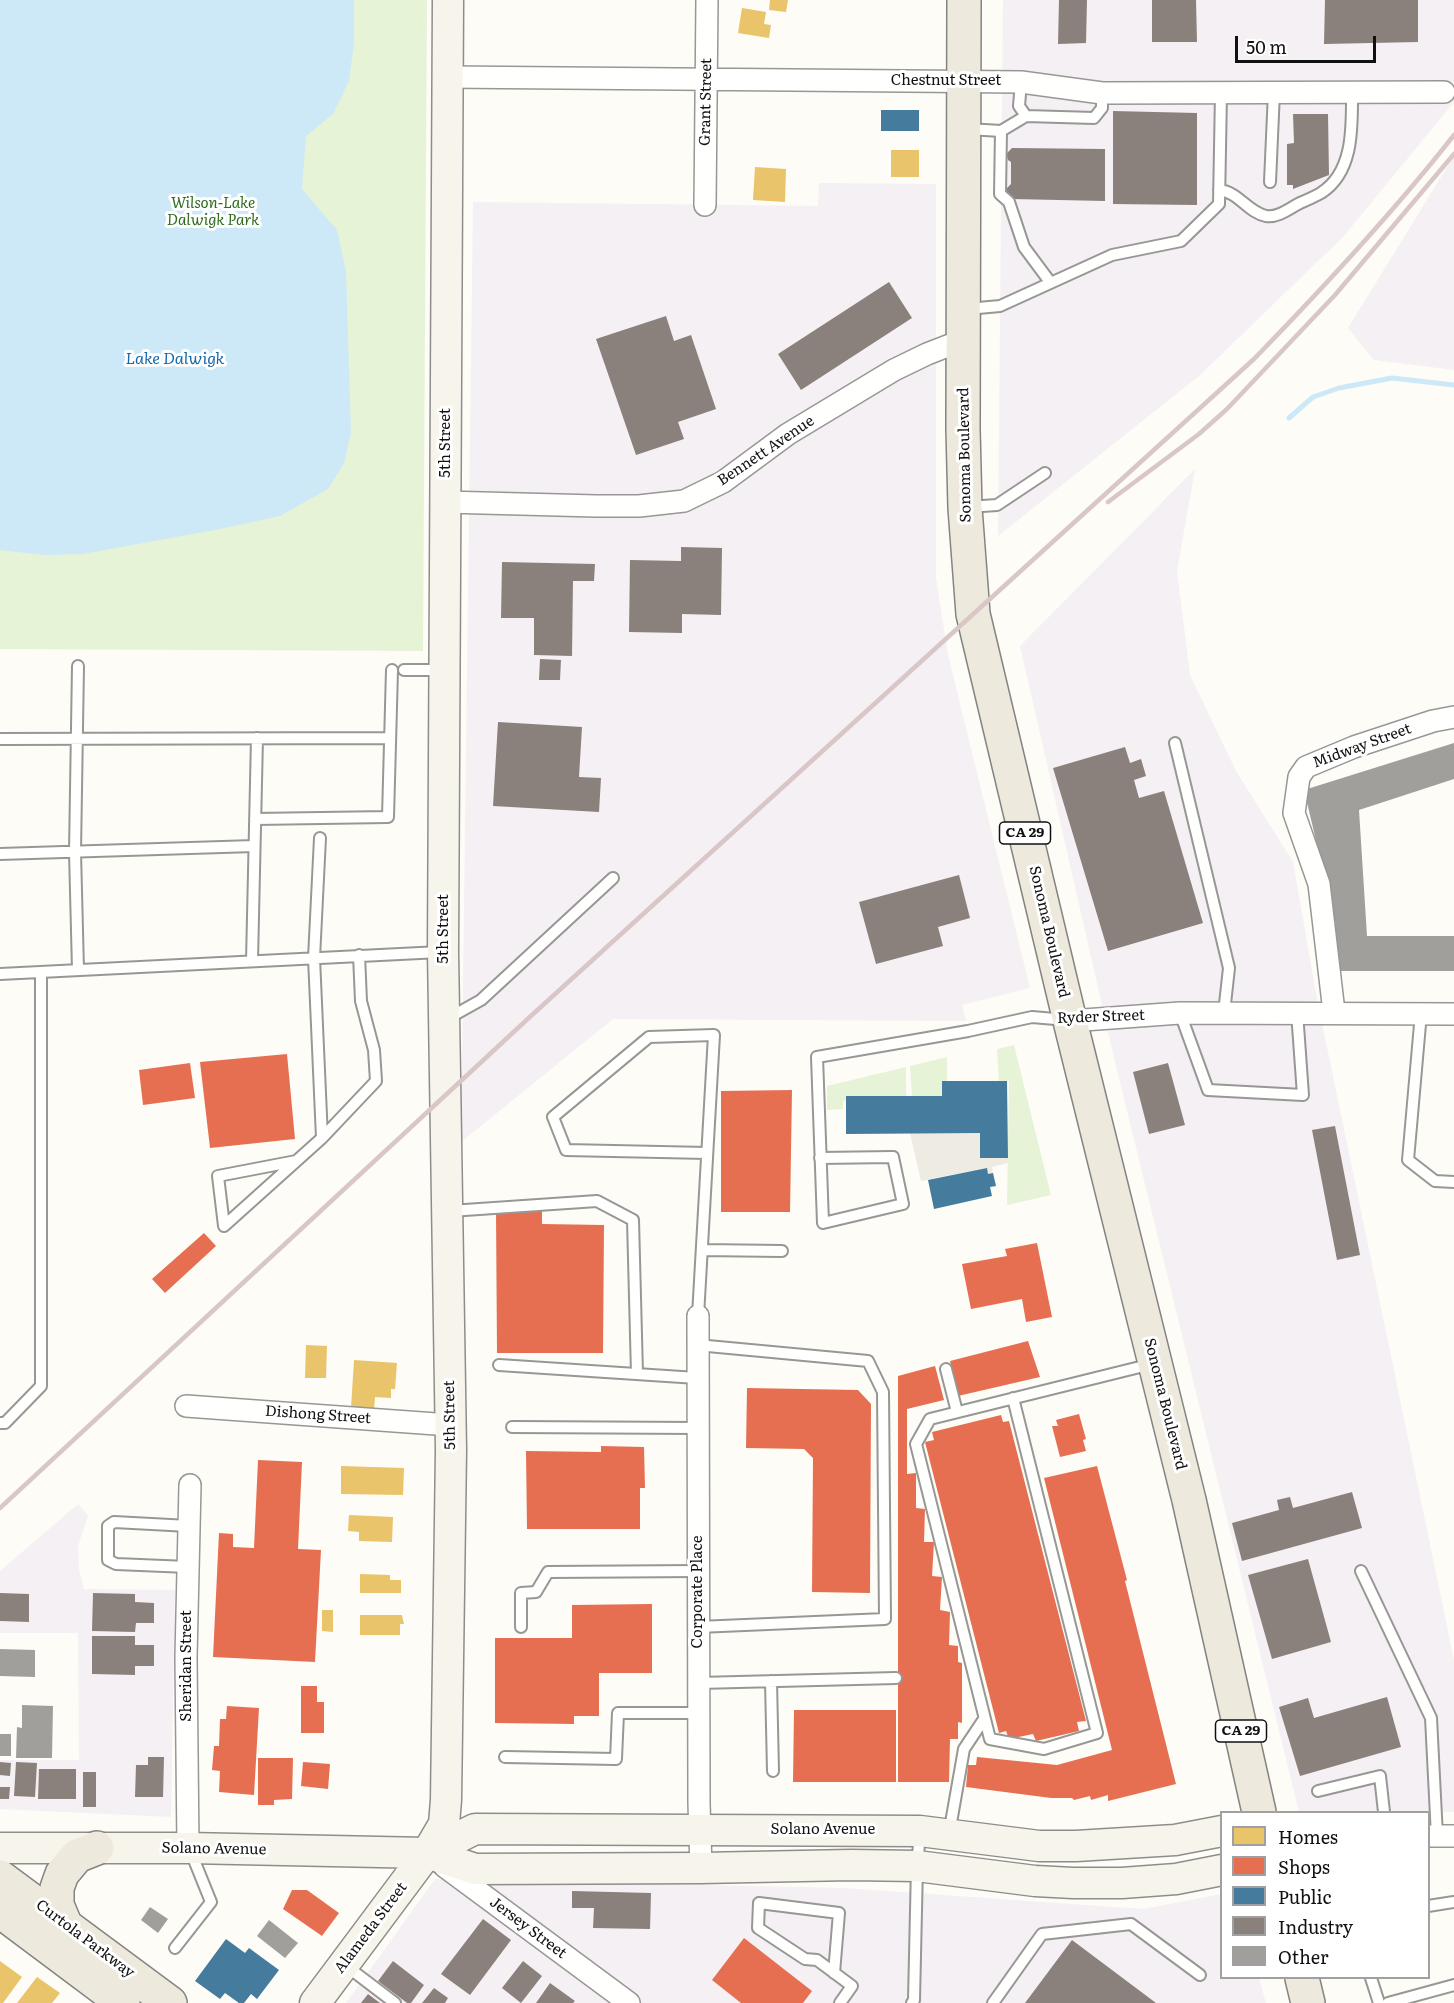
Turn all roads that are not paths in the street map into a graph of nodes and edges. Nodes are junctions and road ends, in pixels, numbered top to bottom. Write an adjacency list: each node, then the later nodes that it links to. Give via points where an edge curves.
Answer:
1 (448, 0): 4 (street, 5th Street)
2 (707, 0): 5 (street, Grant Street)
3 (964, 0): 6 (main road, Sonoma Boulevard / CA 29)
4 (447, 77): 5 (street, Chestnut Street); 22 (street, 5th Street)
5 (706, 80): 6 (street, Chestnut Street); 18 (street, Grant Street)
6 (964, 81): 7 (street, Chestnut Street); 14 (main road, Sonoma Boulevard / CA 29)
7 (1021, 82): 10 (street, Chestnut Street); 13 (lane, via 1019,106)
8 (1353, 92): 9 (street, Chestnut Street); 12 (street, Chestnut Street); 17 (lane, via 1347,162 1322,192 1274,216 1258,214 1229,191)
9 (1444, 92)
10 (1102, 93): 11 (street, Chestnut Street); 13 (lane, via 1102,108 1094,118)
11 (1221, 93): 12 (street, Chestnut Street); 17 (lane)
12 (1274, 93): 16 (lane)
13 (1026, 116): 15 (lane)
14 (964, 129): 15 (lane); 20 (main road, Sonoma Boulevard / CA 29)
15 (1001, 131): 19 (lane, via 1000,194 1009,202 1024,248)
16 (1270, 182)
17 (1219, 190): 19 (lane, via 1219,204 1181,241 1112,255)
18 (705, 205)
19 (1050, 282): 20 (lane)
20 (963, 325): 22 (street, Bennett Avenue, via 927,354 788,434 723,482 684,501 639,506); 23 (main road, Sonoma Boulevard / CA 29)
21 (1045, 473): 23 (lane, via 997,505)
22 (446, 502): 25 (street, 5th Street)
23 (965, 508): 52 (main road, Sonoma Boulevard / CA 29, via 973,614)
24 (78, 666): 30 (lane)
25 (444, 670): 28 (lane, via 398,670); 38 (street, 5th Street)
26 (1454, 717): 46 (street, Midway Street, via 1354,747 1306,766 1299,777 1294,813 1319,884)
27 (257, 738): 28 (lane); 30 (lane); 32 (lane)
28 (390, 738): 32 (lane, via 388,817)
29 (0, 739): 30 (lane)
30 (77, 739): 35 (lane)
31 (1174, 743): 48 (lane, via 1229,968)
32 (255, 819): 34 (lane)
33 (320, 838): 40 (lane)
34 (254, 846): 35 (lane); 41 (lane)
35 (75, 852): 36 (lane); 42 (lane)
36 (0, 854)
37 (613, 878): 51 (lane, via 481,1000)
38 (443, 951): 39 (lane); 51 (street, 5th Street)
39 (359, 955): 40 (lane); 53 (lane, via 362,1001 374,1050 376,1081)
40 (314, 958): 41 (lane); 53 (lane)
41 (252, 961): 42 (lane)
42 (78, 970): 43 (lane)
43 (41, 972): 44 (lane); 71 (lane, via 41,1386 5,1423)
44 (0, 974)
45 (1297, 1012): 46 (street, Ryder Street); 47 (lane, via 1303,1095 1208,1090); 48 (street, Ryder Street)
46 (1334, 1012): 49 (street, Ryder Street)
47 (1180, 1013): 48 (street, Ryder Street); 52 (street, Ryder Street)
48 (1224, 1013)
49 (1422, 1013): 50 (street, Ryder Street); 57 (lane, via 1408,1160 1435,1181)
50 (1454, 1014)
51 (444, 1021): 58 (street, 5th Street)
52 (1070, 1021): 55 (lane, Ryder Street, via 1032,1017 817,1057); 63 (main road, Sonoma Boulevard / CA 29)
53 (322, 1138): 56 (lane)
54 (707, 1153): 54 (lane, via 714,1035 649,1037 554,1117 566,1149); 59 (lane)
55 (820, 1158): 55 (lane, Ryder Street, via 893,1157 903,1204 823,1223)
56 (296, 1161): 56 (lane, via 264,1190 224,1226 218,1176)
57 (1454, 1182)
58 (446, 1211): 66 (lane, via 597,1201 633,1220); 72 (street, 5th Street)
59 (702, 1250): 60 (lane); 61 (lane)
60 (782, 1251)
61 (698, 1316): 62 (street, Corporate Place)
62 (697, 1346): 67 (street, Corporate Place); 80 (lane, via 868,1361 883,1392 885,1619)
63 (1155, 1364): 68 (lane); 90 (main road, Sonoma Boulevard / CA 29)
64 (499, 1365): 66 (lane)
65 (946, 1369): 70 (lane)
66 (637, 1374): 67 (lane)
67 (697, 1378): 74 (street, Corporate Place)
68 (1013, 1398): 70 (lane); 86 (lane, via 1097,1733 1044,1749 990,1739)
69 (186, 1406): 72 (street, Dishong Street)
70 (957, 1412): 86 (lane, via 930,1419 916,1444)
71 (0, 1423)
72 (450, 1425): 99 (street, 5th Street, via 446,1800 444,1824)
73 (512, 1427): 74 (lane)
74 (698, 1428): 78 (street, Corporate Place)
75 (190, 1485): 76 (street, Sheridan Street)
76 (189, 1526): 77 (street, Sheridan Street); 77 (lane, via 114,1522 108,1526 108,1560 116,1564)
77 (188, 1567): 98 (street, Sheridan Street)
78 (698, 1570): 80 (street, Corporate Place); 81 (lane, via 548,1572 536,1592 520,1593)
79 (1361, 1571): 95 (lane, via 1431,1718)
80 (698, 1627): 84 (street, Corporate Place)
81 (521, 1628)
82 (896, 1678): 83 (lane)
83 (771, 1681): 84 (lane); 88 (lane)
84 (699, 1683): 85 (street, Corporate Place)
85 (698, 1713): 87 (lane, via 618,1713 616,1759); 92 (street, Corporate Place)
86 (984, 1719): 94 (lane, via 964,1749)
87 (505, 1757)
88 (773, 1771)
89 (1318, 1791): 91 (lane, via 1380,1776)
90 (1259, 1811)
91 (1384, 1811)
92 (699, 1829): 94 (street, Solano Avenue); 99 (street, Solano Avenue, via 475,1829); 101 (street, Corporate Place)
93 (1220, 1831): 94 (street, Solano Avenue, via 1175,1840 1076,1846 1040,1846)
94 (935, 1832): 100 (lane)
95 (1440, 1836)
96 (0, 1848): 97 (street, Solano Avenue)
97 (97, 1848): 98 (street, Solano Avenue); 107 (main road, via 77,1856 62,1874 57,1905)
98 (188, 1848): 99 (street, Solano Avenue); 108 (lane, via 210,1902)
99 (428, 1853): 101 (street, Solano Avenue, via 476,1869); 109 (street, Alameda Street); 120 (street, Jersey Street)
100 (917, 1866): 101 (street, Solano Avenue); 102 (street, Solano Avenue, via 1073,1883 1176,1879); 115 (lane)
101 (701, 1868)
102 (1220, 1870)
103 (0, 1876): 107 (main road, Curtola Parkway)
104 (1454, 1902): 105 (lane)
105 (1430, 1906)
106 (0, 1911): 116 (main road, Curtola Parkway)
107 (65, 1924): 117 (main road, Curtola Parkway)
108 (175, 1948)
109 (344, 1964): 118 (street, Alameda Street); 119 (lane)
110 (834, 1973): 110 (lane, via 758,1928 759,1903 839,1913); 121 (lane, via 852,1986)
111 (1200, 1976): 122 (lane, via 1131,1924 1042,1934)
112 (1302, 1979): 123 (main road)
113 (1372, 1979): 124 (lane)
114 (1454, 1985): 125 (lane)
115 (914, 2002)
116 (123, 2003)
117 (170, 2003)
118 (315, 2003)
119 (395, 2003)
120 (629, 2003)
121 (840, 2003)
122 (993, 2003)
123 (1308, 2003)
124 (1379, 2003)
125 (1388, 2003)

